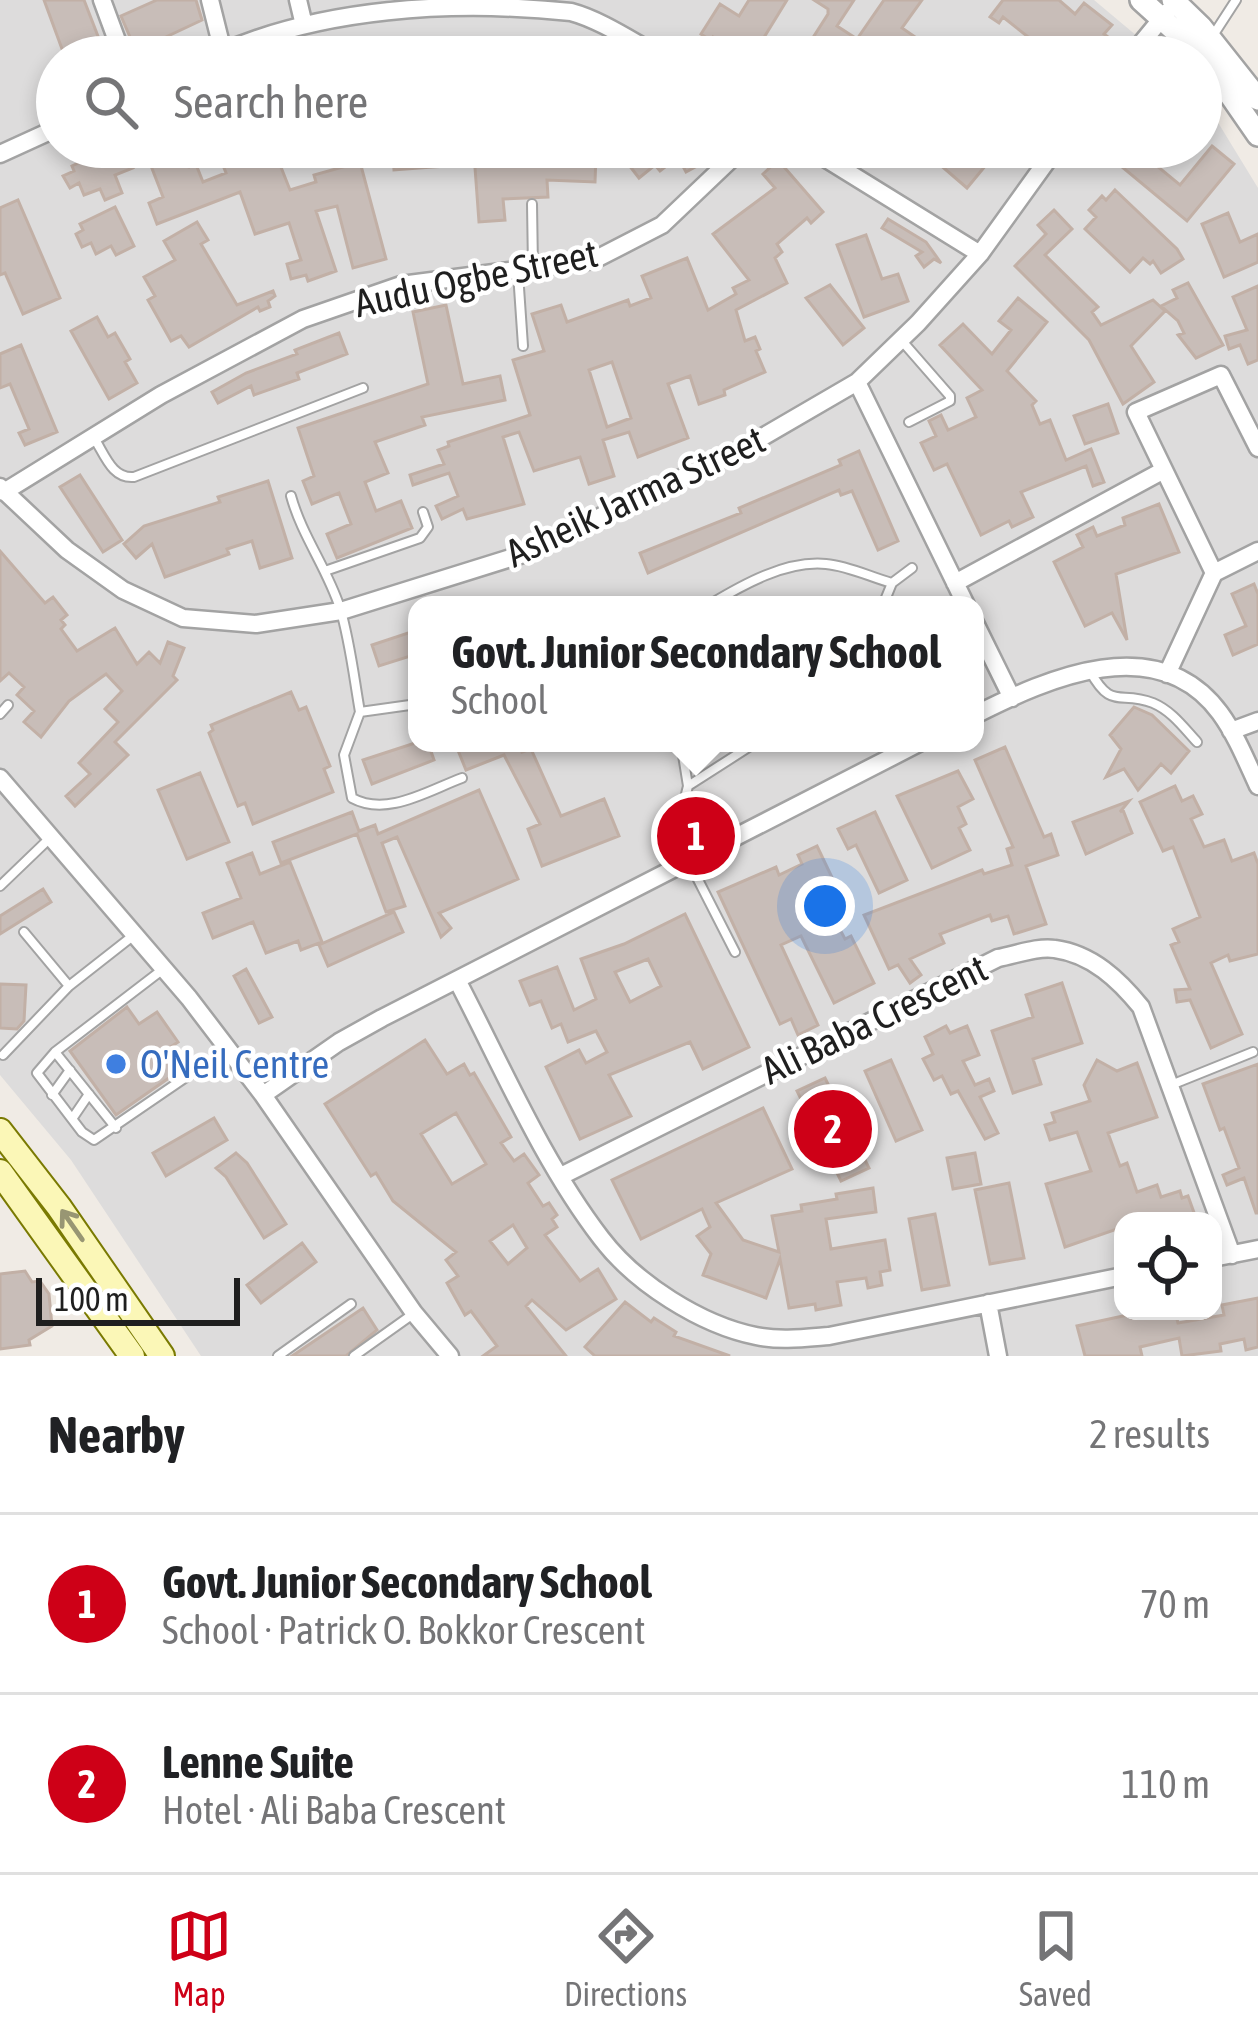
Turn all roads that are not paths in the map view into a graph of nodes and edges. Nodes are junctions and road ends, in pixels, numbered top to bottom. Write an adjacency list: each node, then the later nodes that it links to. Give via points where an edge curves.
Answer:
1 (210, 0): 9 (street)
2 (298, 0): 7 (street)
3 (1141, 0): 6 (street)
4 (1236, 0): 15 (lane)
5 (104, 1): 8 (street)
6 (1171, 6): 12 (street); 13 (street); 14 (street)
7 (303, 21): 10 (street); 11 (street, via 407,2 506,0 574,13)
8 (116, 36)
9 (215, 36)
10 (264, 36)
11 (620, 36)
12 (1147, 36)
13 (1190, 36)
14 (1208, 36)
15 (1212, 36)
16 (1222, 52): 18 (street)
17 (1222, 83): 19 (street)
18 (1258, 99)
19 (1258, 135)
20 (36, 138): 21 (street)
21 (0, 154)
22 (722, 168): 27 (street, Audu Ogbe Street, via 662,225 594,260)
23 (841, 168): 26 (street)
24 (1042, 168): 26 (street, Asheik Jarma Street)
25 (532, 204): 27 (lane)
26 (980, 254): 28 (street, Asheik Jarma Street)
27 (526, 270): 29 (lane); 33 (street, Audu Ogbe Street, via 400,285 303,319)
28 (901, 340): 30 (street, Asheik Jarma Street); 32 (lane, via 950,396)
29 (523, 346)
30 (857, 382): 44 (street); 48 (street, Asheik Jarma Street, via 520,556)
31 (363, 388): 33 (lane, via 134,477 116,473)
32 (909, 422)
33 (93, 437): 36 (street, Audu Ogbe Street)
34 (1258, 448): 35 (street, via 1221,375 1136,412)
35 (1164, 470): 42 (street); 44 (street)
36 (2, 490): 48 (street, Asheik Jarma Street, via 123,590 183,618 256,624)
37 (291, 496): 41 (lane)
38 (423, 512): 41 (lane, via 428,527 420,538)
39 (1258, 551): 42 (street)
40 (912, 568): 43 (lane)
41 (325, 571): 48 (lane)
42 (1214, 573): 51 (street)
43 (892, 583): 45 (lane, via 822,563); 46 (lane)
44 (956, 583): 47 (street)
45 (726, 596)
46 (887, 596)
47 (962, 596)
48 (341, 610): 56 (lane)
49 (984, 641): 52 (street)
50 (1089, 669): 51 (street, via 1129,665); 52 (street); 60 (lane, via 1111,699 1151,702)
51 (1167, 674): 59 (street, via 1217,710)
52 (1012, 698): 55 (street)
53 (8, 705): 57 (lane)
54 (408, 705): 56 (lane)
55 (984, 711)
56 (360, 712): 65 (lane, via 344,755 352,798 388,806)
57 (0, 714)
58 (1258, 721): 59 (street)
59 (1231, 731): 67 (street)
60 (1197, 742)
61 (682, 752): 66 (lane)
62 (741, 752): 66 (lane)
63 (901, 752): 69 (street)
64 (0, 778): 68 (street)
65 (462, 778)
66 (688, 786): 69 (lane, via 682,810)
67 (1258, 786)
68 (52, 836): 70 (lane); 72 (street)
69 (695, 858): 73 (lane); 75 (street)
70 (0, 886)
71 (24, 932): 76 (lane)
72 (136, 934): 74 (street); 76 (lane)
73 (735, 952)
74 (164, 969): 77 (lane); 85 (street)
75 (457, 980): 85 (street, via 339,1042); 90 (street)
76 (69, 986): 79 (lane)
77 (55, 1052): 80 (lane); 84 (lane, via 37,1072)
78 (1253, 1052): 82 (lane)
79 (3, 1054)
80 (70, 1070): 83 (lane); 84 (lane)
81 (193, 1073): 87 (lane)
82 (1170, 1085): 90 (street, Ali Baba Crescent, via 1141,1007 1118,978 1052,948 998,958); 91 (street, Ali Baba Crescent)
83 (89, 1094): 86 (lane); 87 (lane)
84 (52, 1095): 86 (lane)
85 (263, 1095): 97 (street)
86 (72, 1119): 87 (lane, via 94,1140)
87 (116, 1128)
88 (0, 1131): 99 (main road, one-way to 88)
89 (0, 1172): 98 (main road)
90 (561, 1176): 95 (street, via 603,1241 640,1277 717,1324 753,1336 830,1336)
91 (1209, 1212)
92 (1258, 1249): 93 (street)
93 (1222, 1256)
94 (1114, 1278): 95 (street)
95 (988, 1303): 103 (street)
96 (351, 1304): 100 (lane)
97 (414, 1313): 101 (lane); 102 (street)
98 (131, 1356)
99 (162, 1356)
100 (278, 1356)
101 (354, 1356)
102 (450, 1356)
103 (998, 1356)

